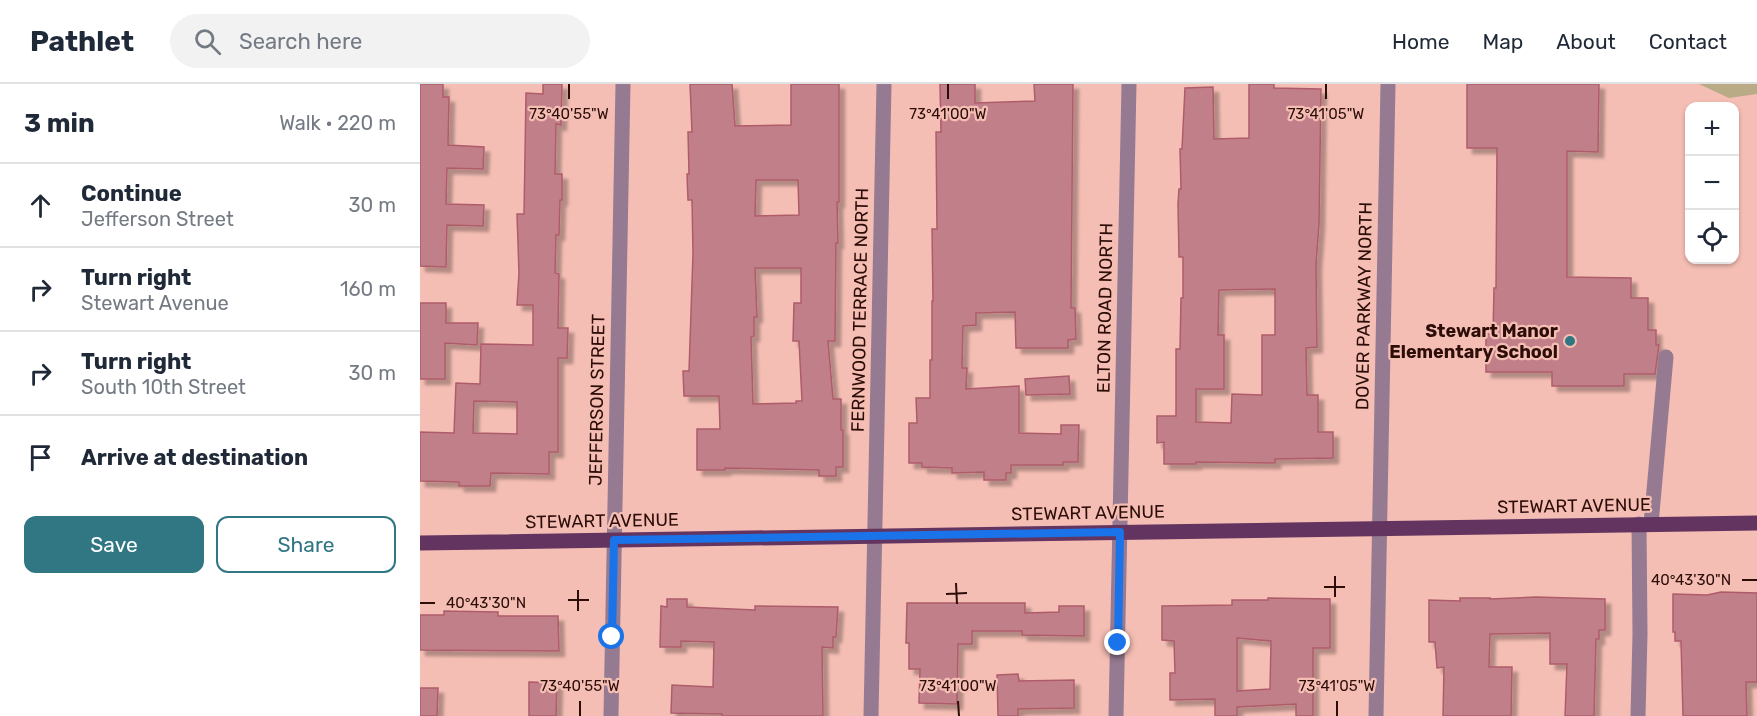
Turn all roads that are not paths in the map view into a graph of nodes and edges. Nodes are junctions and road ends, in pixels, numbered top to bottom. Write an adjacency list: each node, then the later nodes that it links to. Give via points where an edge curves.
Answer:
1 (623, 84): 11 (street, JEFFERSON STREET)
2 (884, 84): 10 (street, FERNWOOD TERRACE NORTH)
3 (1129, 84): 9 (street, ELTON ROAD NORTH)
4 (1388, 84): 8 (street, DOVER PARKWAY NORTH)
5 (1666, 357): 7 (street)
6 (1757, 523): 7 (main road, STEWART AVENUE)
7 (1645, 524): 8 (main road, STEWART AVENUE); 17 (street)
8 (1379, 529): 9 (main road, STEWART AVENUE); 16 (street, DOVER PARKWAY NORTH)
9 (1120, 532): 10 (main road, STEWART AVENUE); 15 (street, ELTON ROAD NORTH)
10 (874, 536): 11 (main road, STEWART AVENUE); 14 (street, FERNWOOD TERRACE NORTH)
11 (614, 540): 12 (main road, STEWART AVENUE); 13 (street, JEFFERSON STREET)
12 (420, 543)
13 (611, 716)
14 (871, 716)
15 (1116, 716)
16 (1376, 716)
17 (1638, 716)

